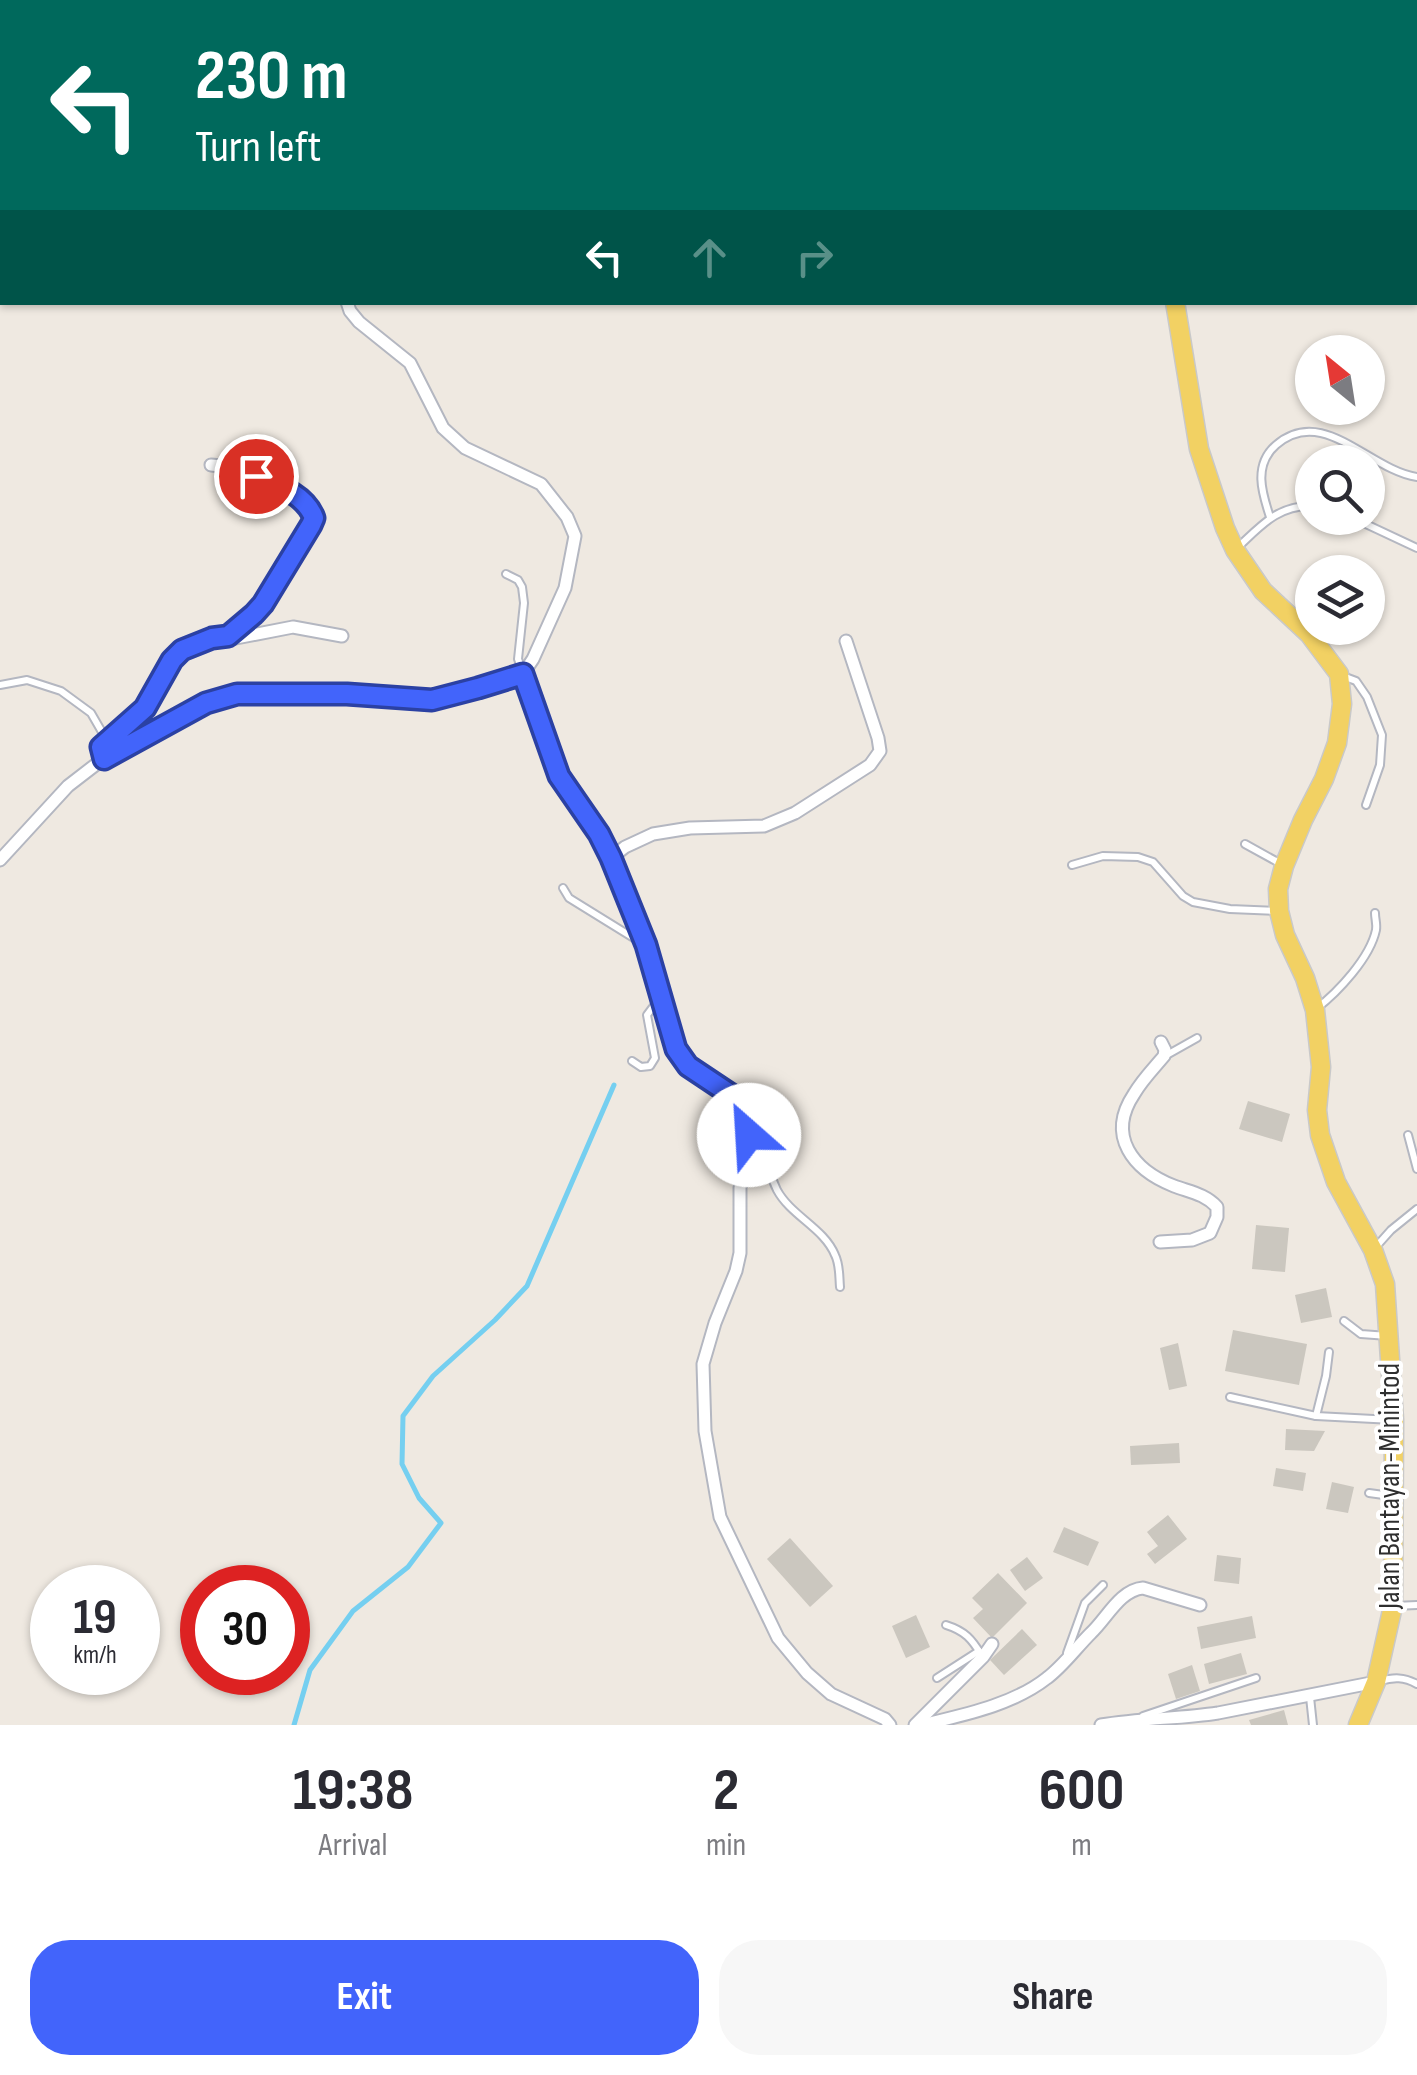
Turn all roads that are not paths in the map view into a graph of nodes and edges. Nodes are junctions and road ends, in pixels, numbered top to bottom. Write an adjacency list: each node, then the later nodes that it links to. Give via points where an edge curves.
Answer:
1 (350, 305): 14 (street, via 359,322 410,363 444,428 464,448 541,484 567,517 575,536 565,588)
2 (1176, 305): 9 (main road, via 1200,448)
3 (212, 464): 11 (street, via 283,487 314,518 263,604)
4 (1417, 476): 6 (lane, via 1308,429 1272,448 1260,473)
5 (1295, 506): 6 (lane)
6 (1270, 517): 9 (lane)
7 (1385, 533): 8 (lane)
8 (1417, 548)
9 (1235, 550): 15 (main road)
10 (506, 574): 14 (lane, via 522,587)
11 (228, 636): 12 (street, via 293,627); 17 (street, via 182,650 145,708)
12 (342, 636)
13 (846, 642): 21 (street, via 878,738 880,751 870,765 795,814 764,826 652,834)
14 (523, 674): 18 (street, via 432,700 237,694 206,703); 21 (street, via 559,776)
15 (1339, 674): 19 (lane, via 1356,681 1382,735); 24 (main road, Jalan Bantayan-Minintod, via 1338,743)
16 (0, 685): 17 (lane, via 26,680 61,691 92,713)
17 (106, 740): 18 (street)
18 (104, 759): 22 (street, via 68,786)
19 (1366, 804)
20 (1245, 844): 24 (lane)
21 (611, 858): 28 (street)
22 (0, 860)
23 (1072, 865): 26 (lane, via 1103,856 1138,857 1154,862 1194,902)
24 (1284, 866): 26 (main road, Jalan Bantayan-Minintod)
25 (563, 888): 28 (lane)
26 (1279, 911): 30 (main road, Jalan Bantayan-Minintod)
27 (1375, 913): 30 (lane, via 1376,930 1364,954 1337,993)
28 (646, 945): 29 (street)
29 (663, 1002): 34 (lane, via 648,1014 655,1058 650,1066); 35 (street, via 688,1066 736,1098)
30 (1315, 1010): 40 (main road, Jalan Bantayan-Minintod, via 1320,1135 1336,1182)
31 (1197, 1038): 33 (lane)
32 (1161, 1042): 33 (street)
33 (1164, 1056): 39 (street, via 1132,1096 1124,1116 1126,1149 1151,1174 1209,1198 1217,1217 1210,1233)
34 (632, 1060)
35 (744, 1113): 41 (lane, via 761,1119 778,1192 834,1252); 64 (street, via 749,1135 740,1253 703,1364 705,1432 720,1517 778,1638 806,1673)
36 (1408, 1135): 37 (lane)
37 (1417, 1169)
38 (1417, 1209): 40 (lane)
39 (1160, 1242)
40 (1373, 1250): 43 (main road, Jalan Bantayan-Minintod)
41 (840, 1287)
42 (1344, 1321): 43 (lane, via 1364,1334)
43 (1389, 1336): 47 (main road, Jalan Bantayan-Minintod)
44 (1329, 1352): 46 (lane)
45 (1230, 1397): 46 (lane)
46 (1316, 1416): 47 (lane)
47 (1394, 1420): 49 (main road, Jalan Bantayan-Minintod)
48 (1368, 1493): 49 (lane)
49 (1392, 1496): 53 (main road, Jalan Bantayan-Minintod)
50 (1103, 1585): 57 (lane, via 1084,1603)
51 (1417, 1604): 53 (lane)
52 (1200, 1605): 57 (street, via 1133,1588)
53 (1393, 1606): 60 (main road, Jalan Bantayan-Minintod)
54 (946, 1625): 56 (lane, via 969,1636)
55 (992, 1644): 56 (street)
56 (981, 1654): 58 (lane); 65 (street)
57 (1065, 1659): 65 (street, via 1044,1681 1012,1698)
58 (937, 1678)
59 (1256, 1678): 63 (lane)
60 (1376, 1682): 61 (lane); 62 (street); 68 (main road, Jalan Bantayan-Minintod)
61 (1417, 1684)
62 (1310, 1697): 63 (street); 67 (lane)
63 (1133, 1720): 66 (street)
64 (890, 1725)
65 (919, 1725)
66 (1102, 1725)
67 (1313, 1725)
68 (1358, 1725)

